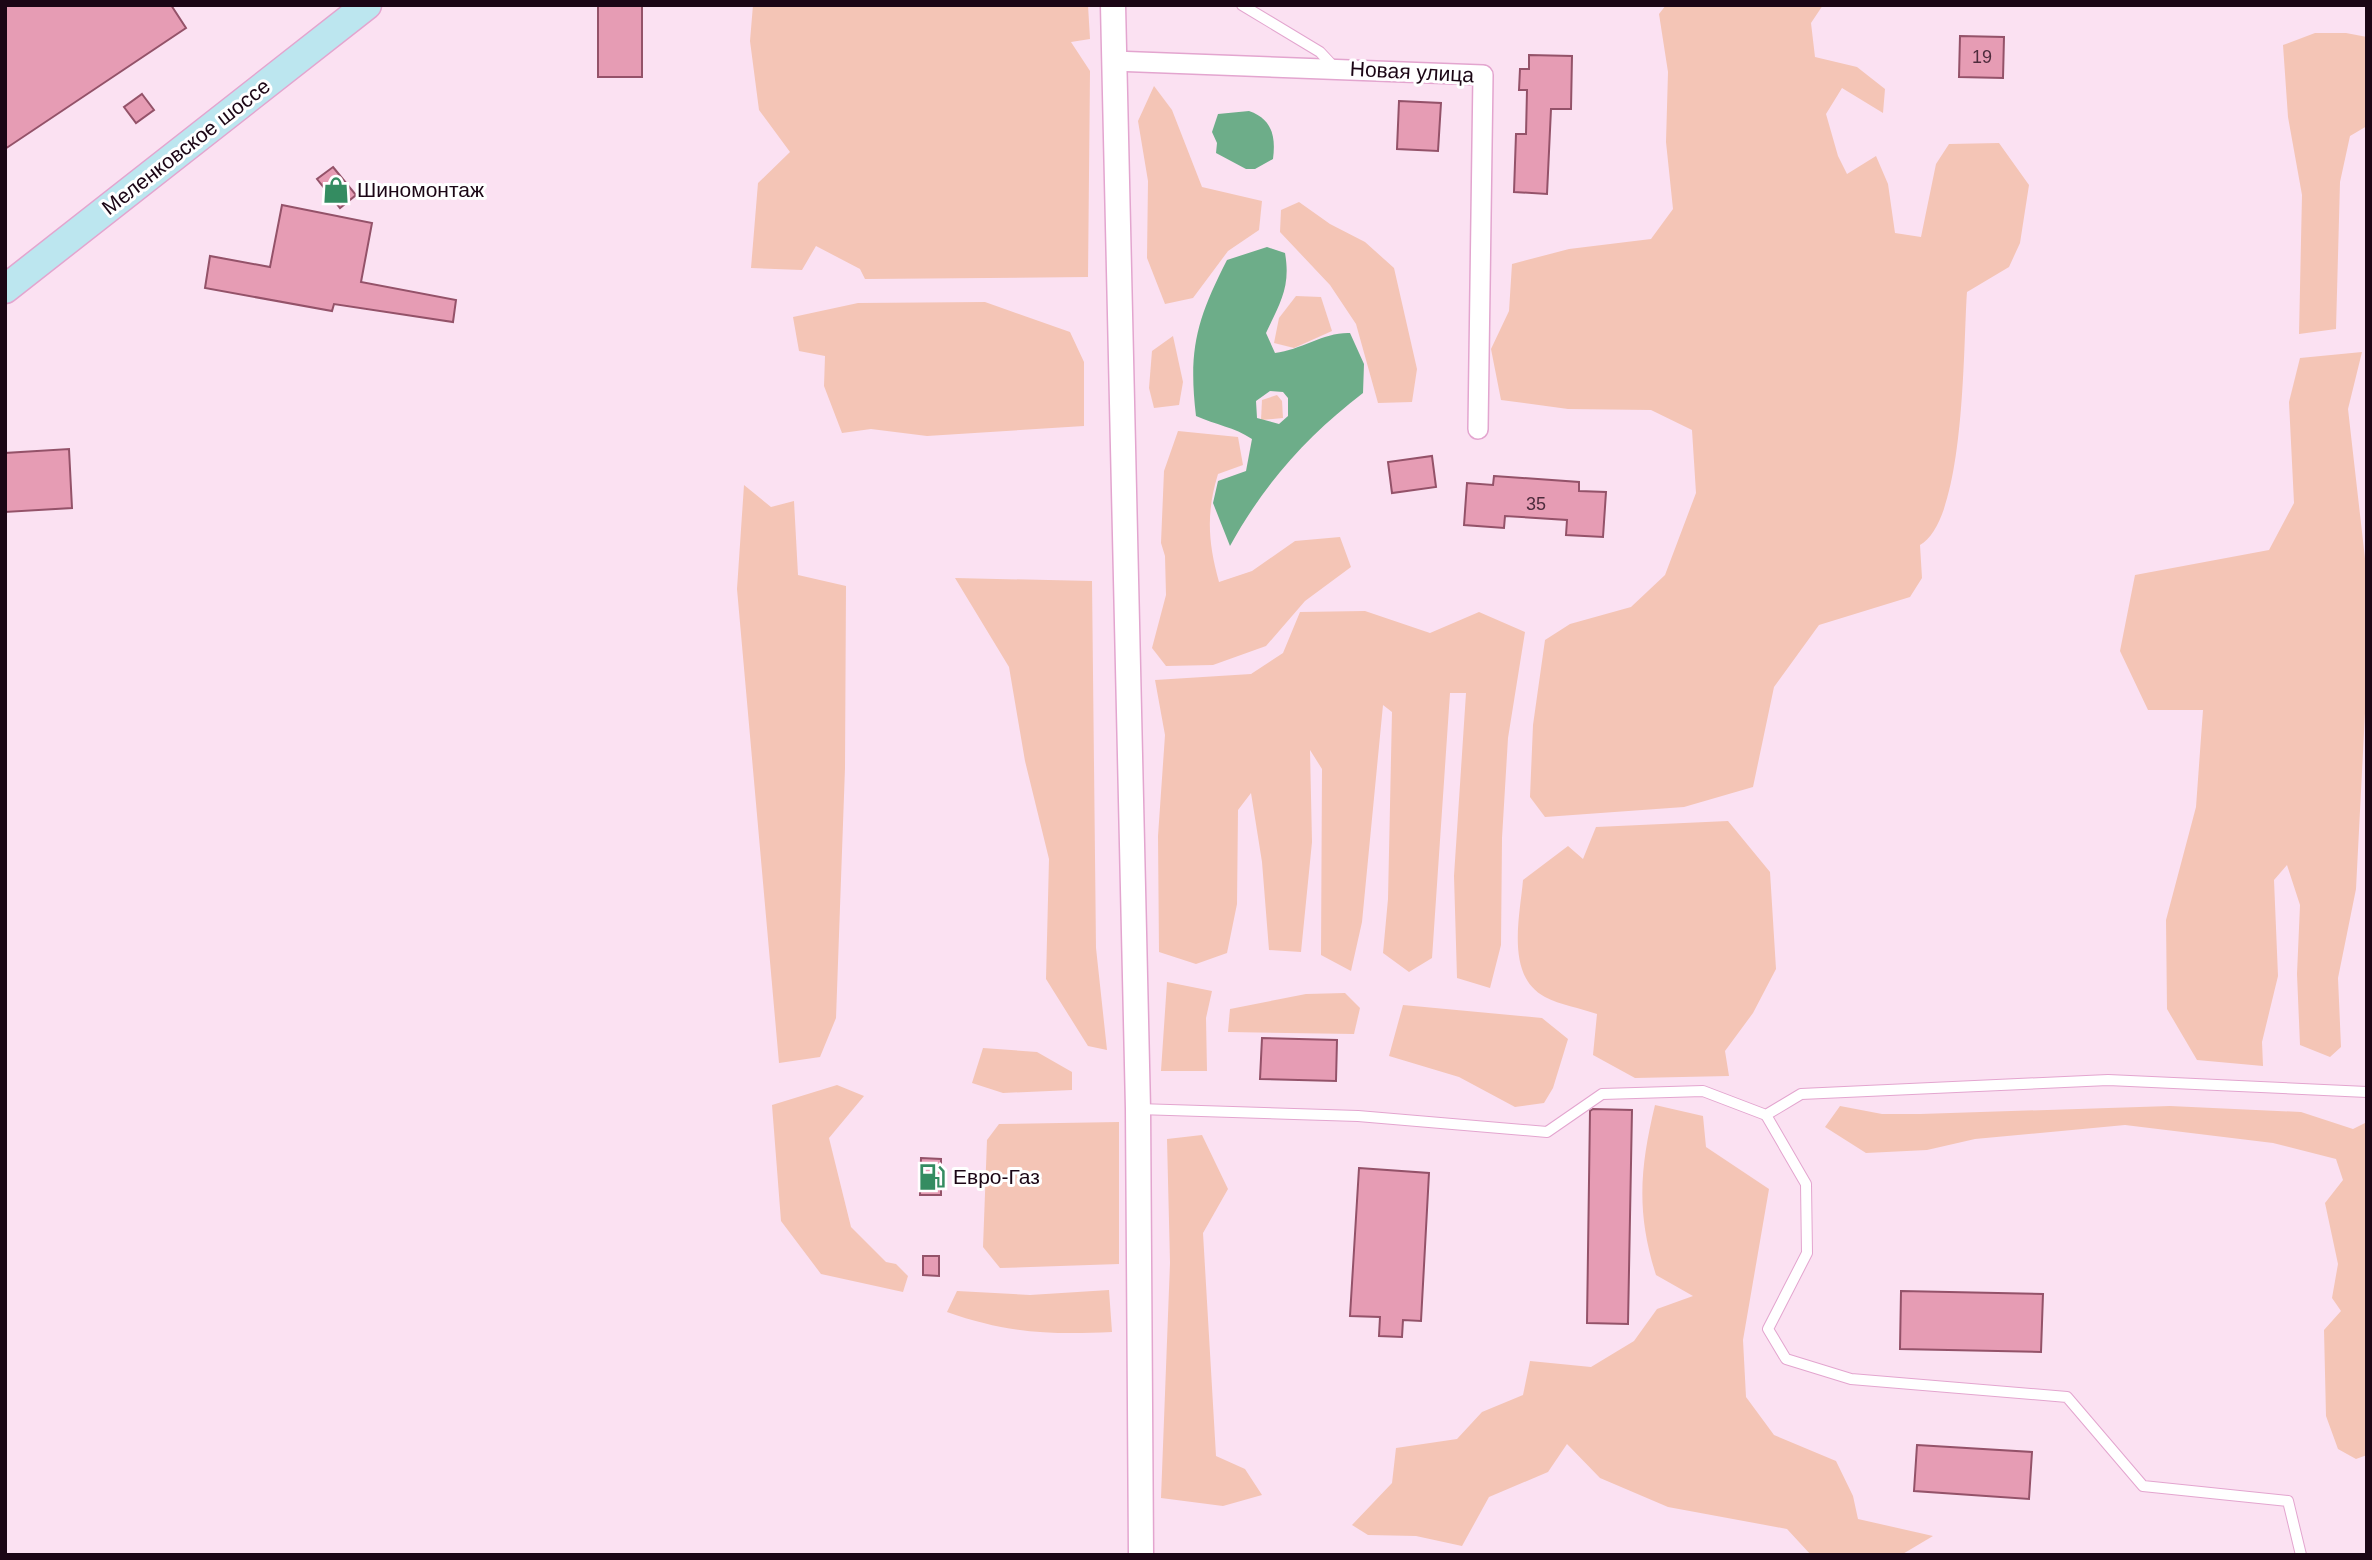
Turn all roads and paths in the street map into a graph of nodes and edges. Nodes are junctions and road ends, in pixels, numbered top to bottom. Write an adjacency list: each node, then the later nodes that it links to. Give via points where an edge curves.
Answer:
1 (367, 5): 6 (main road, Меленковское шоссе)
2 (1113, 5): 4 (street)
3 (1242, 5): 5 (lane, via 1320,52)
4 (1113, 61): 5 (street, Новая улица); 9 (street)
5 (1334, 68): 7 (street, Новая улица, via 1483,75)
6 (5, 289)
7 (1478, 429)
8 (2367, 1092): 10 (lane, via 2094,1081 1801,1094)
9 (1138, 1109): 10 (lane, via 1358,1116 1548,1132 1602,1094 1703,1091); 11 (street)
10 (1766, 1115): 12 (lane, via 1806,1184 1807,1253 1768,1329 1786,1359 1850,1379 2067,1397 2143,1486 2288,1501)
11 (1141, 1555)
12 (2301, 1555)

